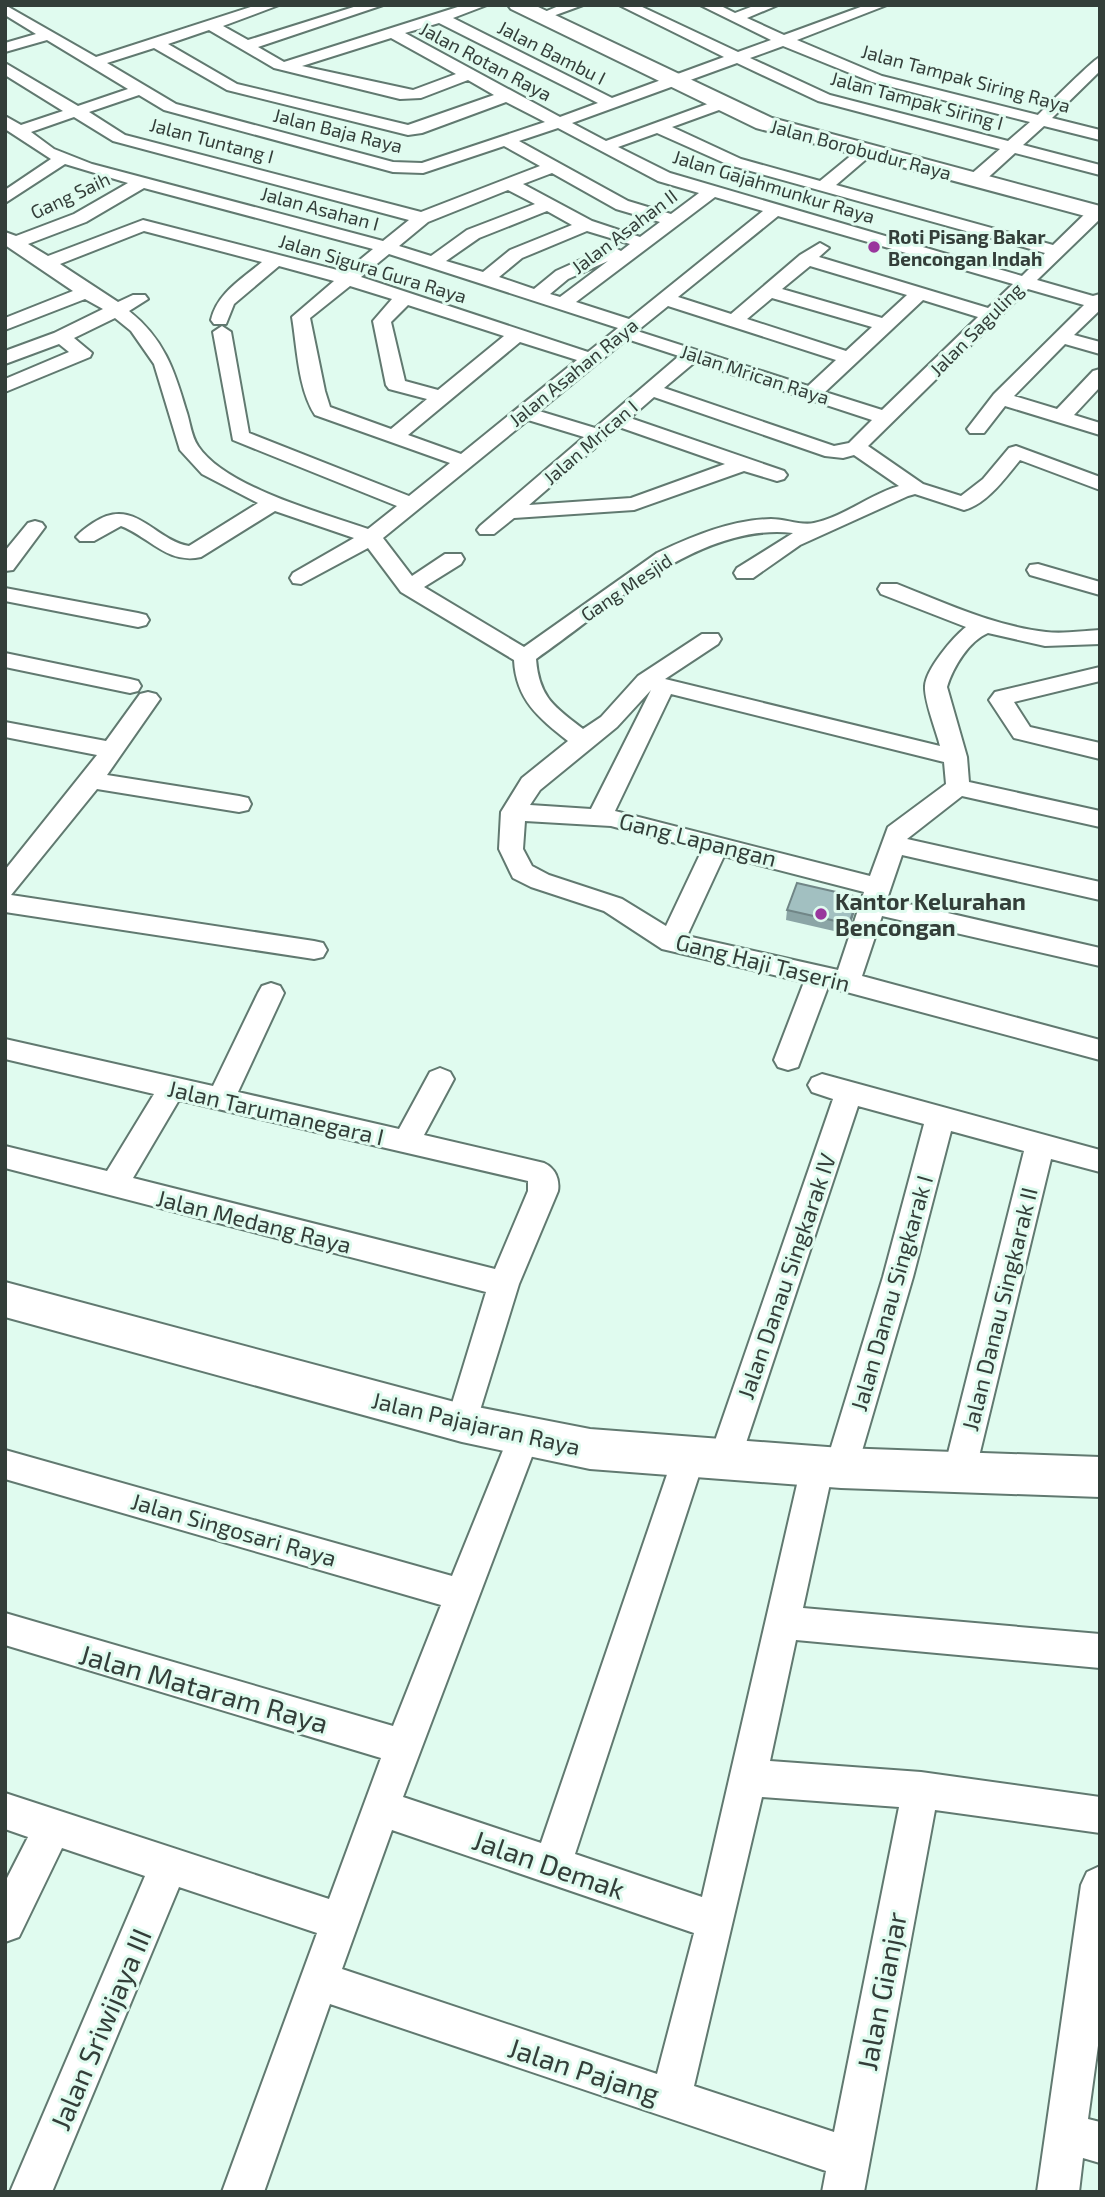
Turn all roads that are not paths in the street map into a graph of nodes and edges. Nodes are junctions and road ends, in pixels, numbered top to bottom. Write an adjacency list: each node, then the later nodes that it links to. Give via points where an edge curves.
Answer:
1 (13, 5): 11 (street)
2 (376, 5): 20 (street)
3 (480, 5): 13 (street)
4 (518, 5): 12 (street, Jalan Borobudur Raya)
5 (576, 5): 12 (street)
6 (626, 5): 22 (street, Jalan Tampak Siring I)
7 (707, 5): 14 (street, Jalan Tampak Siring Raya)
8 (771, 5): 14 (street)
9 (880, 5): 18 (street, Jalan Baja Raya)
10 (265, 6): 15 (street)
11 (5, 8): 17 (street, Jalan Baja Raya)
12 (542, 16): 28 (street, Jalan Borobudur Raya)
13 (439, 17): 16 (street); 31 (street, Jalan Bambu I)
14 (734, 18): 18 (street, Jalan Tampak Siring Raya)
15 (211, 25): 19 (street); 20 (street)
16 (393, 33): 25 (street); 27 (street, Jalan Rotan Raya)
17 (48, 35): 21 (street); 24 (street, Jalan Baja Raya)
18 (783, 40): 22 (street, Jalan Baja Raya); 35 (street, Jalan Tampak Siring Raya, via 877,79)
19 (154, 42): 24 (street); 33 (street, via 224,84)
20 (245, 46): 25 (street)
21 (5, 48)
22 (737, 58): 28 (street, Jalan Baja Raya); 43 (street, Jalan Tampak Siring I, via 832,101)
23 (1100, 61): 35 (street)
24 (93, 63): 29 (street, Jalan Baja Raya)
25 (286, 66): 27 (street, via 412,95)
26 (9, 74): 34 (street, Jalan Tuntang I)
27 (468, 75): 30 (street, Jalan Rotan Raya)
28 (676, 79): 31 (street, Jalan Baja Raya); 32 (street, Jalan Borobudur Raya)
29 (139, 90): 34 (street); 40 (street, Jalan Baja Raya, via 179,110)
30 (507, 96): 33 (street, via 413,131); 36 (street, Jalan Rotan Raya)
31 (610, 103): 36 (street, Jalan Baja Raya)
32 (724, 103): 38 (street); 44 (street, Jalan Borobudur Raya, via 764,123)
33 (320, 108): 40 (street)
34 (76, 112): 37 (street); 47 (street, Jalan Tuntang I, via 119,138)
35 (1041, 121): 39 (street, Jalan Tampak Siring Raya); 43 (street)
36 (561, 122): 41 (street, Jalan Baja Raya); 42 (street, Jalan Gajahmunkur Raya)
37 (12, 126): 45 (street, Jalan Asahan I)
38 (660, 128): 42 (street); 52 (street, via 717,156)
39 (1100, 135)
40 (277, 137): 41 (street, Jalan Baja Raya, via 412,170); 47 (street)
41 (506, 141): 46 (street)
42 (606, 146): 53 (street, Jalan Gajahmunkur Raya, via 664,177)
43 (1011, 147): 48 (street, Jalan Tampak Siring I); 49 (street)
44 (865, 152): 49 (street, Jalan Borobudur Raya); 52 (street)
45 (62, 159): 50 (street, Jalan Asahan I); 55 (street)
46 (555, 166): 51 (street); 62 (street, via 622,205)
47 (231, 167): 54 (street); 61 (street, Jalan Tuntang I)
48 (1100, 170)
49 (975, 180): 60 (street, Jalan Borobudur Raya)
50 (142, 182): 54 (street, Jalan Asahan I); 59 (street, Gang Saih)
51 (511, 185): 57 (street); 61 (street)
52 (824, 186): 56 (street)
53 (712, 191): 58 (street, Jalan Gajahmunkur Raya); 62 (street, Jalan Asahan II)
54 (190, 195): 67 (street, Jalan Asahan I)
55 (5, 198)
56 (878, 201): 64 (street); 68 (street)
57 (548, 205): 63 (street); 71 (street, via 473,234)
58 (776, 209): 64 (street, Jalan Gajahmunkur Raya); 84 (street, Jalan Asahan Raya)
59 (132, 210): 65 (street, Gang Saih); 69 (street, Jalan Sigura Gura Raya); 72 (street)
60 (1098, 212): 68 (street, Jalan Saguling)
61 (422, 218): 67 (street)
62 (673, 220): 66 (street, Jalan Asahan II)
63 (586, 225): 66 (street); 76 (street, via 516,254)
64 (842, 228): 70 (street); 77 (street, Jalan Gajahmunkur Raya)
65 (9, 240): 72 (street)
66 (640, 242): 73 (street); 74 (street, Jalan Asahan II)
67 (386, 247): 71 (street, Jalan Asahan I); 75 (street)
68 (1056, 251): 77 (street, Jalan Saguling)
69 (276, 259): 75 (street, Jalan Sigura Gura Raya); 122 (street, via 223,307 221,326 240,436)
70 (806, 259): 78 (street); 80 (street)
71 (433, 262): 76 (street, Jalan Asahan I)
72 (47, 263): 79 (street)
73 (587, 263): 74 (street); 81 (street)
74 (606, 271): 86 (street, Jalan Asahan II)
75 (345, 278): 82 (street, Jalan Sigura Gura Raya); 114 (street, via 300,320 319,407)
76 (486, 279): 81 (street, Jalan Asahan I)
77 (1023, 283): 85 (street, Jalan Gajahmunkur Raya); 88 (street, Jalan Saguling)
78 (768, 291): 89 (street); 91 (street)
79 (86, 292): 87 (street); 90 (street)
80 (919, 294): 88 (street); 91 (street)
81 (537, 295): 86 (street, Jalan Asahan I)
82 (404, 298): 93 (street, Jalan Sigura Gura Raya); 105 (street, via 382,321 396,385)
83 (139, 299): 87 (street)
84 (665, 299): 89 (street); 92 (street, Jalan Asahan Raya)
85 (1099, 302): 95 (street)
86 (562, 304): 92 (street, Jalan Asahan I)
87 (116, 309): 94 (street); 121 (street, via 138,327 163,364 191,453 209,470)
88 (990, 316): 109 (street, Jalan Saguling)
89 (734, 321): 100 (street)
90 (5, 325)
91 (885, 325): 100 (street)
92 (627, 329): 97 (street, Jalan Mrican Raya); 99 (street, Jalan Asahan Raya)
93 (517, 335): 99 (street, Jalan Sigura Gura Raya); 105 (street)
94 (61, 337): 98 (street); 102 (street, via 83,353)
95 (1060, 337): 96 (street); 106 (street)
96 (1100, 348)
97 (693, 354): 103 (street, Jalan Mrican I); 104 (street, Jalan Mrican Raya)
98 (5, 358)
99 (589, 358): 107 (street, Jalan Asahan Raya)
100 (848, 358): 104 (street)
101 (1096, 385): 108 (street)
102 (5, 386)
103 (651, 390): 110 (street, Jalan Mrican I); 115 (street, via 832,452)
104 (813, 392): 109 (street, Jalan Mrican Raya)
105 (442, 397): 114 (street)
106 (1002, 398): 108 (street); 111 (street)
107 (523, 412): 113 (street); 116 (street, Jalan Asahan Raya)
108 (1061, 417): 112 (street)
109 (887, 418): 115 (street, Jalan Saguling)
110 (616, 419): 113 (street, Jalan Mrican I); 117 (street)
111 (976, 429)
112 (1100, 429)
113 (599, 435): 123 (street, Jalan Mrican I)
114 (393, 437): 116 (street)
115 (856, 447): 120 (street)
116 (462, 461): 122 (street, Jalan Asahan Raya)
117 (746, 463): 118 (street); 123 (street, via 634,504)
118 (778, 475)
119 (1100, 484): 120 (street, via 1016,452 990,483 964,504)
120 (916, 488): 126 (street)
121 (273, 503): 127 (street, via 193,552 181,553 124,520 111,522); 128 (street)
122 (410, 505): 128 (street, Jalan Asahan Raya)
123 (510, 512): 125 (street, Jalan Mrican I)
124 (35, 527): 130 (street)
125 (487, 530)
126 (817, 531): 132 (street); 142 (street, Gang Mesjid, via 753,527 680,551)
127 (87, 537)
128 (371, 537): 133 (street, Jalan Asahan Raya); 134 (street)
129 (453, 559): 134 (street)
130 (5, 565)
131 (1038, 570): 136 (street)
132 (745, 573)
133 (300, 578)
134 (409, 587): 142 (street)
135 (889, 589): 139 (street)
136 (1100, 589)
137 (5, 594): 138 (street)
138 (138, 620)
139 (982, 628): 140 (street, via 997,626 1051,639); 150 (street, via 964,638 937,682)
140 (1100, 637)
141 (710, 639): 145 (street)
142 (526, 657): 147 (street, via 525,678 532,696)
143 (5, 660): 148 (street, via 139,692)
144 (1100, 674): 149 (street, via 1003,697 1002,704 1022,733)
145 (655, 683): 147 (street); 150 (street); 155 (street)
146 (5, 729): 148 (street)
147 (583, 741): 154 (street, via 531,784)
148 (112, 750): 151 (street)
149 (1100, 751)
150 (955, 757): 152 (street)
151 (91, 779): 153 (street); 159 (street)
152 (958, 787): 156 (street); 157 (street, via 900,829)
153 (239, 804)
154 (513, 813): 155 (street, Gang Lapangan); 163 (street, Gang Haji Taserin, via 512,849 522,872 612,905)
155 (600, 816): 158 (street, Gang Lapangan)
156 (1100, 819)
157 (893, 844): 160 (street); 161 (street)
158 (717, 845): 161 (street, Gang Lapangan); 163 (street)
159 (5, 888)
160 (1100, 891)
161 (878, 897): 165 (street, Gang Lapangan); 167 (street)
162 (5, 902): 164 (street)
163 (671, 942): 166 (street, Gang Haji Taserin)
164 (314, 950)
165 (1100, 957)
166 (819, 976): 167 (street, Gang Haji Taserin); 171 (street)
167 (847, 982): 170 (street, Gang Haji Taserin)
168 (271, 993): 174 (street)
169 (5, 1049): 173 (street, Jalan Tarumanegara I)
170 (1100, 1050)
171 (788, 1060)
172 (439, 1079): 176 (street)
173 (172, 1088): 174 (street, Jalan Tarumanegara I); 180 (street)
174 (221, 1099): 176 (street, Jalan Tarumanegara I)
175 (940, 1117): 177 (street); 185 (street, Jalan Danau Singkarak IV, via 836,1089); 187 (street, Jalan Danau Singkarak I, via 898,1277)
176 (406, 1142): 181 (street, Jalan Tarumanegara I, via 534,1171 544,1179)
177 (1040, 1145): 179 (street); 188 (street, Jalan Danau Singkarak II)
178 (5, 1157): 180 (street, Jalan Medang Raya)
179 (1100, 1161)
180 (114, 1185): 181 (street, Jalan Medang Raya)
181 (504, 1284): 183 (street)
182 (5, 1298): 183 (street, Jalan Pajajaran Raya)
183 (462, 1423): 184 (street, Jalan Pajajaran Raya)
184 (523, 1438): 185 (street, Jalan Pajajaran Raya); 190 (street)
185 (707, 1459): 187 (street, Jalan Pajajaran Raya); 201 (street, Jalan Danau Singkarak IV)
186 (5, 1464): 190 (street, Jalan Singosari Raya)
187 (829, 1467): 188 (street, Jalan Pajajaran Raya); 191 (street, Jalan Danau Singkarak I)
188 (959, 1473): 189 (street, Jalan Pajajaran Raya)
189 (1100, 1477)
190 (463, 1595): 194 (street)
191 (784, 1623): 193 (street); 195 (street, Jalan Danau Singkarak I)
192 (5, 1629): 194 (street, Jalan Mataram Raya)
193 (1100, 1651)
194 (403, 1747): 197 (street)
195 (747, 1778): 196 (street); 204 (street, Jalan Danau Singkarak I)
196 (921, 1790): 199 (street); 210 (street, Jalan Gianjar)
197 (382, 1808): 201 (street, Jalan Demak); 205 (street)
198 (5, 1811): 200 (street)
199 (1100, 1815)
200 (53, 1827): 202 (street); 206 (street)
201 (553, 1864): 204 (street, Jalan Demak)
202 (169, 1866): 205 (street); 212 (street, Jalan Sriwijaya III)
203 (1098, 1911): 209 (street)
204 (716, 1921): 208 (street, Jalan Danau Singkarak I)
205 (341, 1922): 207 (street)
206 (5, 1923)
207 (319, 1981): 208 (street, Jalan Pajang); 211 (street)
208 (671, 2099): 210 (street, Jalan Pajang)
209 (1082, 2137): 213 (street)
210 (846, 2175)
211 (249, 2190)
212 (31, 2192)
213 (1058, 2192)

